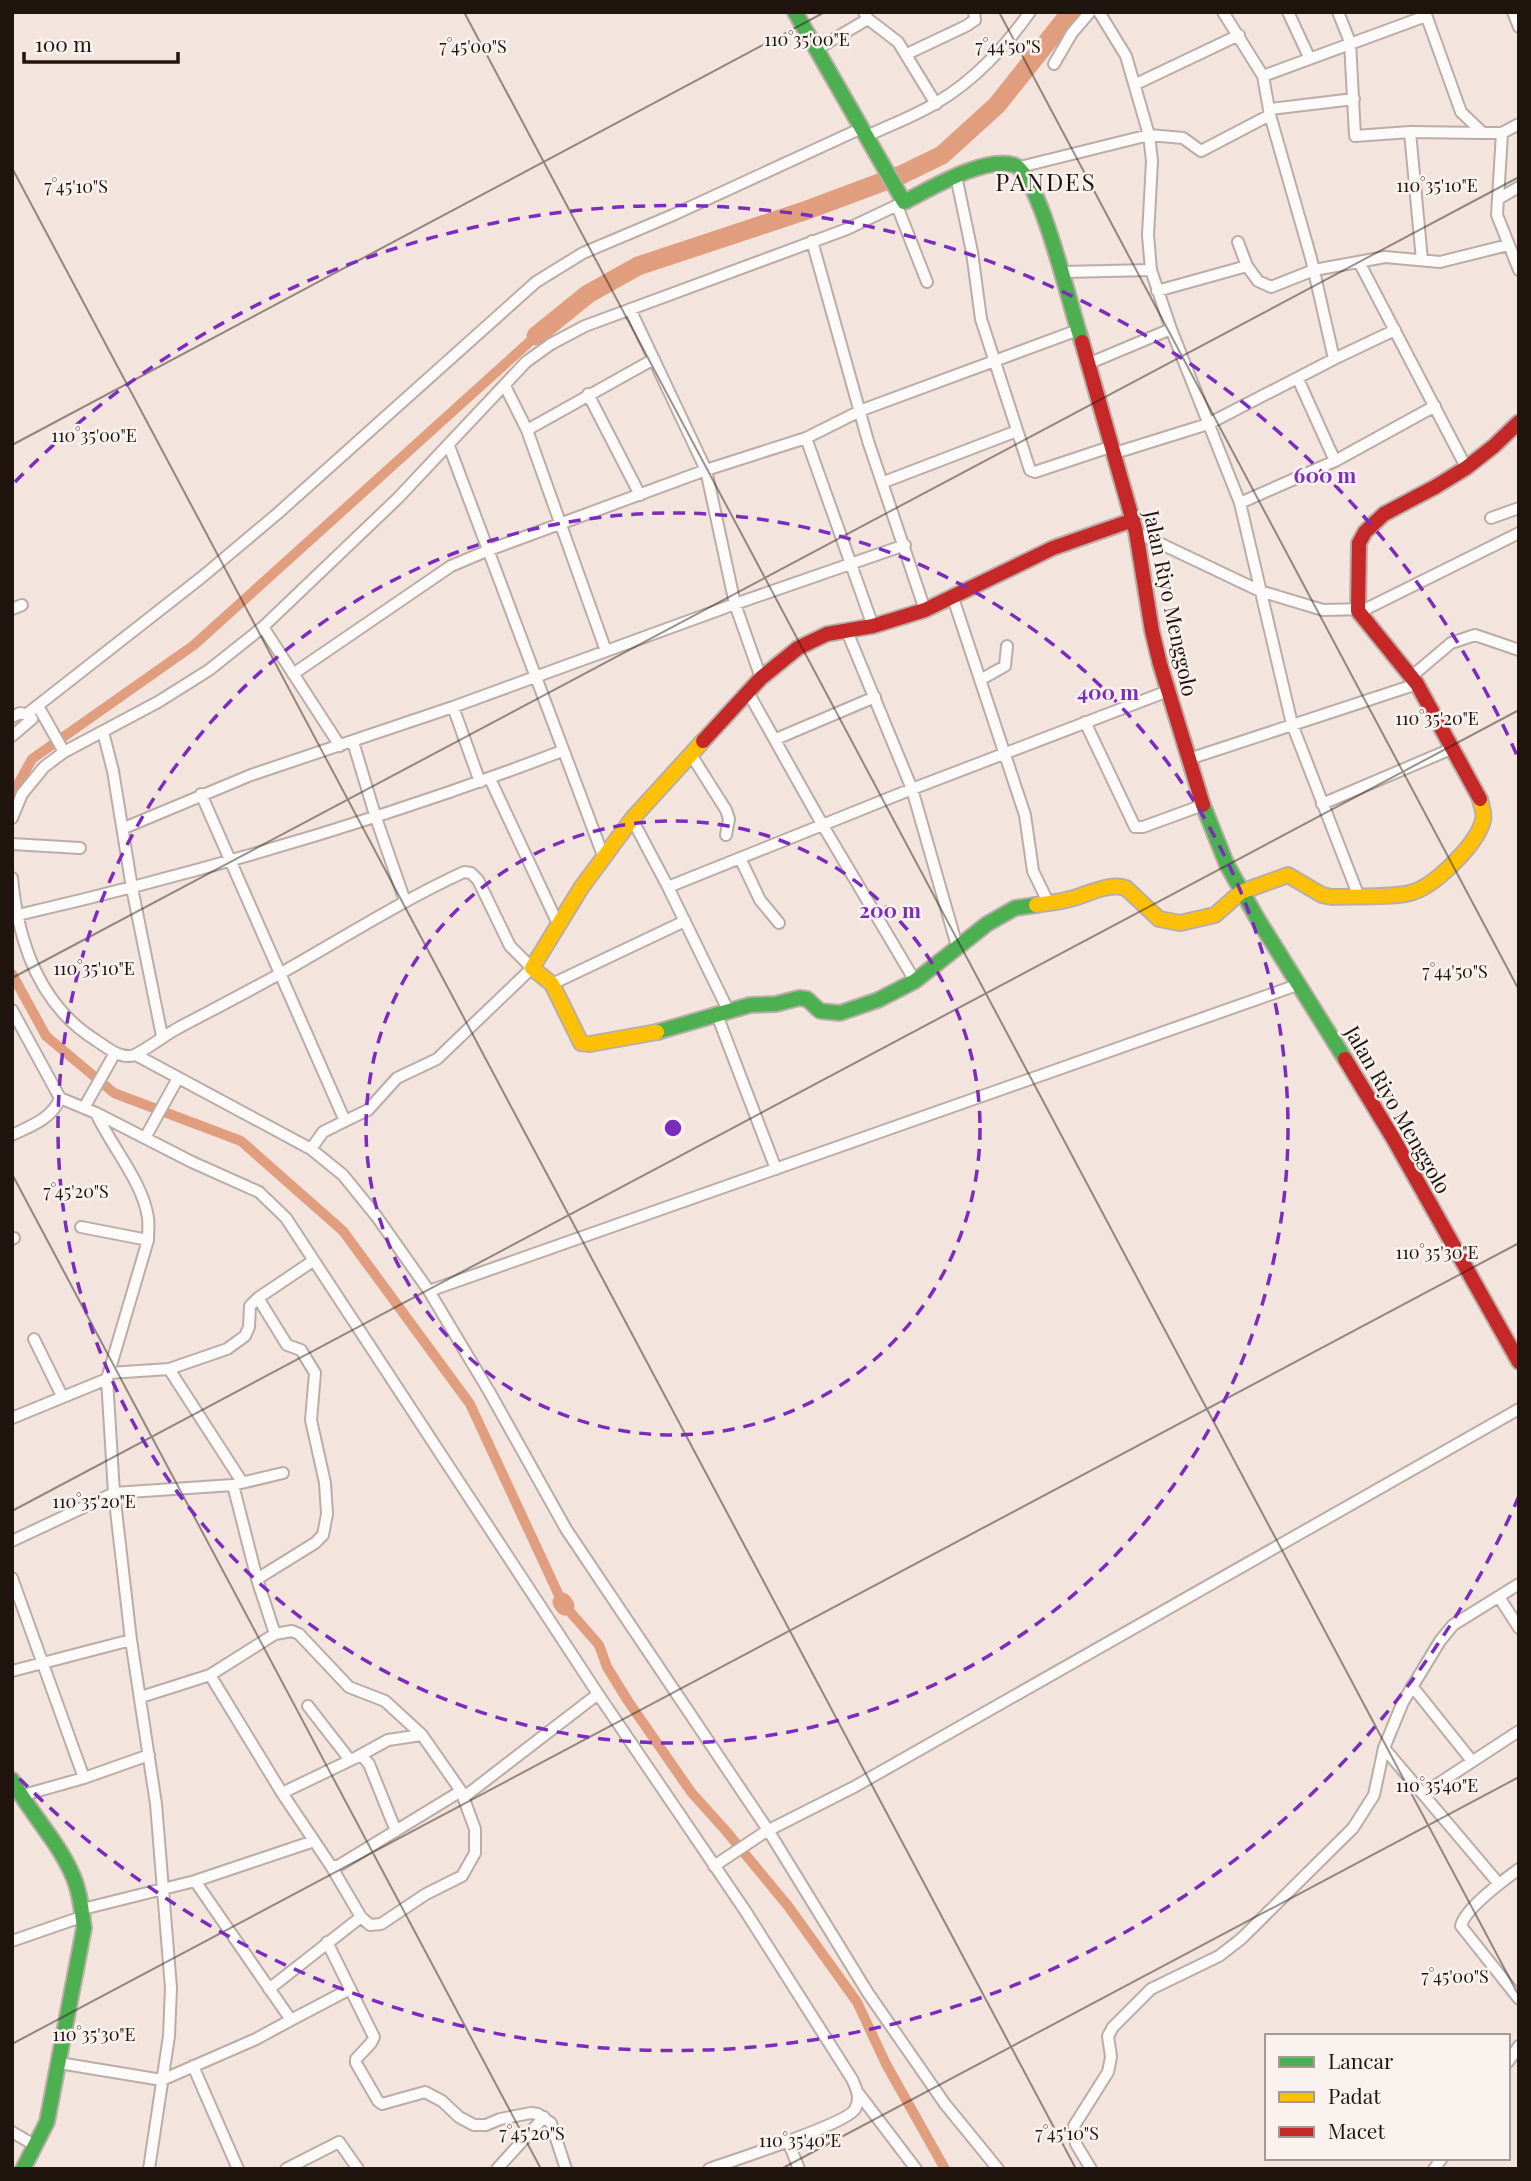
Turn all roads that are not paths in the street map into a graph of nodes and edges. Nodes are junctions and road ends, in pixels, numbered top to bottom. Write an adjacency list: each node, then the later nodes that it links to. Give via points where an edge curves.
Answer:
1 (795, 12): 15 (street)
2 (1030, 12): 22 (street, via 990,62)
3 (1090, 12): 18 (street)
4 (1099, 12): 20 (street, via 1121,46)
5 (1223, 12): 13 (street)
6 (1288, 12): 17 (street)
7 (1338, 12): 14 (street)
8 (976, 13): 16 (street, via 966,26)
9 (1515, 13): 12 (street)
10 (1425, 14): 14 (street); 27 (street, via 1461,112)
11 (866, 16): 15 (street); 16 (street)
12 (1519, 27)
13 (1239, 35): 19 (street); 20 (street)
14 (1350, 42): 17 (street); 21 (street)
15 (817, 49): 25 (street)
16 (907, 54): 22 (street)
17 (1309, 57): 19 (street)
18 (1054, 64)
19 (1263, 76): 23 (street)
20 (1136, 84): 29 (street)
21 (1354, 99): 23 (street); 26 (street, via 1355,136)
22 (936, 104): 25 (street)
23 (1270, 112): 29 (street, via 1201,151 1184,138); 42 (street)
24 (1519, 124): 28 (street)
25 (865, 132): 34 (street); 101 (street, via 583,253 536,282 277,514)
26 (1410, 132): 27 (street); 38 (street)
27 (1483, 133): 28 (street)
28 (1502, 134): 33 (street)
29 (1149, 135): 30 (street); 41 (street)
30 (1020, 167): 31 (street, via 994,165); 44 (street, Jalan Riyo Menggolo, via 1038,200)
31 (956, 176): 34 (street); 53 (street, via 981,319)
32 (1519, 187): 33 (street)
33 (1498, 199): 37 (street, via 1497,215)
34 (901, 202): 35 (street); 45 (street)
35 (812, 242): 47 (street); 59 (street)
36 (1238, 242): 40 (street)
37 (1508, 245): 38 (street, via 1440,262); 43 (street)
38 (1422, 260): 39 (street, via 1385,257)
39 (1359, 262): 42 (street); 50 (street)
40 (1247, 266): 42 (street, via 1258,281 1271,287); 46 (street)
41 (1151, 270): 44 (street); 46 (street)
42 (1314, 270): 52 (street)
43 (1519, 270)
44 (1063, 272): 49 (street, Jalan Riyo Menggolo)
45 (927, 282)
46 (1157, 291): 48 (street)
47 (630, 309): 51 (street); 56 (street, via 551,344 526,362)
48 (1171, 329): 54 (street); 61 (street)
49 (1078, 330): 53 (street); 54 (street, Jalan Riyo Menggolo)
50 (1395, 330): 52 (street); 58 (street)
51 (654, 359): 57 (street); 69 (street)
52 (1334, 359): 55 (street)
53 (993, 361): 59 (street); 63 (street)
54 (1090, 363): 66 (street, Jalan Riyo Menggolo)
55 (1298, 379): 61 (street); 67 (street)
56 (505, 386): 62 (street); 65 (street)
57 (589, 394): 62 (street); 71 (street)
58 (1435, 406): 67 (street); 68 (street)
59 (862, 410): 64 (street); 70 (street)
60 (1519, 422): 68 (street)
61 (1208, 424): 66 (street); 72 (street)
62 (527, 430): 76 (street)
63 (1017, 431): 66 (street, via 1032,472); 70 (street)
64 (806, 438): 69 (street); 81 (street)
65 (449, 446): 80 (street); 88 (street)
66 (1114, 450): 77 (street, Jalan Riyo Menggolo)
67 (1335, 461): 72 (street)
68 (1466, 467): 85 (street, via 1368,527 1359,543)
69 (706, 470): 71 (street); 84 (street)
70 (884, 482): 79 (street)
71 (640, 495): 76 (street)
72 (1240, 503): 82 (street)
73 (1516, 509): 74 (street); 75 (street)
74 (1491, 518)
75 (1519, 521)
76 (560, 524): 80 (street); 92 (street)
77 (1135, 526): 82 (street); 83 (street, via 1053,548); 98 (street, Jalan Riyo Menggolo, via 1152,631)
78 (1519, 533): 85 (street, via 1366,609)
79 (905, 545): 81 (street); 86 (street)
80 (489, 550): 93 (street, via 437,574); 94 (street)
81 (849, 564): 84 (street); 87 (street)
82 (1260, 591): 85 (street, via 1316,609); 106 (street)
83 (953, 598): 86 (street); 96 (street)
84 (735, 604): 92 (street); 95 (street)
85 (1358, 608): 97 (street)
86 (925, 610): 87 (street)
87 (873, 626): 89 (street)
88 (263, 627): 93 (street); 107 (street, via 209,670)
89 (846, 629): 95 (street, via 807,643); 100 (street)
90 (1007, 646): 96 (street, via 1005,666)
91 (1519, 650): 97 (street, via 1475,635 1451,643)
92 (606, 651): 94 (street)
93 (293, 674): 111 (street)
94 (534, 677): 102 (street); 114 (street)
95 (761, 678): 99 (street)
96 (980, 680): 116 (street)
97 (1414, 680): 106 (street); 112 (street)
98 (1168, 691): 105 (street); 117 (street, Jalan Riyo Menggolo)
99 (749, 694): 109 (street); 115 (street)
100 (875, 696): 109 (street); 119 (street)
101 (38, 706): 103 (street); 113 (street)
102 (453, 707): 110 (street); 118 (street)
103 (27, 714): 104 (street); 108 (street, via 31,720)
104 (12, 717)
105 (1085, 722): 116 (street); 122 (street, via 1135,827)
106 (1292, 724): 117 (street); 121 (street)
107 (103, 732): 113 (street); 127 (street)
108 (12, 736)
109 (776, 739): 126 (street)
110 (353, 742): 111 (street); 124 (street)
111 (340, 746): 120 (street)
112 (1451, 748): 121 (street); 138 (street, via 1479,793 1483,818 1477,833 1452,866 1423,888 1406,895)
113 (63, 751): 123 (street, via 38,772)
114 (562, 751): 118 (street); 131 (street)
115 (690, 753): 125 (street); 128 (street, via 726,810)
116 (1006, 753): 119 (street); 140 (street, via 1028,827 1033,871)
117 (1189, 760): 122 (street, Jalan Riyo Menggolo)
118 (485, 780): 124 (street); 144 (street)
119 (912, 789): 126 (street); 145 (street)
120 (201, 794): 127 (street); 133 (street)
121 (1322, 804): 138 (street)
122 (1203, 805): 137 (street, Jalan Riyo Menggolo)
123 (12, 818)
124 (376, 818): 133 (street); 139 (street)
125 (632, 819): 131 (street); 135 (street)
126 (822, 824): 132 (street); 148 (street)
127 (124, 828): 136 (street)
128 (726, 835)
129 (12, 844): 130 (street)
130 (80, 848)
131 (604, 858): 144 (street)
132 (740, 858): 135 (street); 143 (street, via 760,900)
133 (230, 859): 136 (street); 147 (street)
134 (12, 878): 141 (street)
135 (668, 887): 142 (street)
136 (132, 888): 141 (street); 153 (street)
137 (1241, 892): 138 (street, via 1288,875 1322,895); 140 (street, via 1215,915 1180,923 1159,919 1121,886); 150 (street, Jalan Riyo Menggolo)
138 (1359, 897)
139 (405, 901): 146 (street, via 470,872 510,946); 147 (street)
140 (1048, 902): 145 (street, via 1009,909)
141 (18, 915): 155 (street, via 29,958 62,1010)
142 (685, 921): 149 (street); 152 (street)
143 (779, 923)
144 (558, 924): 146 (street)
145 (957, 946): 148 (street)
146 (532, 968): 149 (street); 160 (street, via 437,1059 397,1078 368,1110)
147 (282, 972): 153 (street); 160 (street)
148 (915, 981): 152 (street, via 837,1014 820,1011 804,998)
149 (552, 984): 152 (street, via 584,1044 651,1034)
150 (1300, 984): 164 (street); 171 (street, Jalan Riyo Menggolo)
151 (12, 1010): 157 (street)
152 (723, 1014): 164 (street)
153 (162, 1036): 154 (street)
154 (136, 1055): 155 (street); 156 (street)
155 (113, 1057): 158 (street)
156 (177, 1081): 162 (street); 163 (street)
157 (60, 1098): 158 (street); 161 (street, via 46,1118)
158 (86, 1104): 159 (street)
159 (96, 1113): 162 (street); 166 (street, via 144,1203)
160 (345, 1121): 163 (street, via 323,1132)
161 (12, 1135)
162 (146, 1136): 167 (street, via 259,1192 286,1218)
163 (311, 1149): 168 (street, via 343,1175)
164 (776, 1169): 168 (street)
165 (81, 1227): 166 (street)
166 (148, 1240): 173 (street)
167 (313, 1261): 169 (street); 192 (street)
168 (429, 1291): 207 (street, via 566,1529)
169 (258, 1298): 172 (street, via 250,1306 243,1339); 182 (street, via 287,1345 301,1350 315,1373 310,1420 325,1483 327,1514 323,1535 315,1544)
170 (34, 1339): 174 (street)
171 (1519, 1362)
172 (169, 1370): 173 (street); 178 (street)
173 (108, 1376): 174 (street); 179 (street)
174 (62, 1396): 176 (street)
175 (1519, 1409): 207 (street, via 866,1780)
176 (12, 1418)
177 (283, 1472): 178 (street)
178 (238, 1483): 179 (street); 182 (street)
179 (114, 1493): 180 (street); 187 (street)
180 (12, 1541)
181 (12, 1578): 188 (street)
182 (257, 1578): 186 (street)
183 (1519, 1584): 184 (street)
184 (1499, 1597): 185 (street); 191 (street, via 1446,1632)
185 (1519, 1628)
186 (275, 1634): 190 (street); 196 (street, via 297,1632 349,1688 385,1701)
187 (131, 1640): 188 (street); 193 (street)
188 (43, 1664): 189 (street); 201 (street)
189 (12, 1671)
190 (210, 1675): 193 (street); 203 (street)
191 (1412, 1686): 197 (street); 200 (street)
192 (598, 1694): 205 (street); 210 (street)
193 (141, 1697): 198 (street)
194 (309, 1706): 199 (street)
195 (1519, 1731): 200 (street)
196 (422, 1735): 199 (street, via 388,1740); 205 (street)
197 (1384, 1748): 204 (street); 243 (street, via 1371,1802 1343,1838 1241,1939 1219,1956 1152,1989 1110,2031 1108,2072 1074,2126 1076,2144)
198 (149, 1755): 201 (street); 215 (street)
199 (354, 1758): 203 (street); 208 (street, via 368,1761)
200 (1472, 1761): 204 (street)
201 (84, 1778): 206 (street)
202 (12, 1780): 206 (street)
203 (282, 1793): 209 (street)
204 (1424, 1793): 214 (street)
205 (462, 1794): 208 (street); 217 (street, via 476,1843 462,1876 381,1924 370,1925)
206 (20, 1796): 216 (street, via 69,1865)
207 (766, 1831): 210 (street); 242 (street, via 868,1993 945,2104)
208 (396, 1832): 211 (street)
209 (313, 1841): 211 (street); 213 (street)
210 (716, 1865): 227 (street)
211 (331, 1866): 217 (street)
212 (1519, 1869): 214 (street)
213 (195, 1881): 215 (street); 220 (street)
214 (1499, 1884): 222 (street, via 1461,1926)
215 (164, 1889): 216 (street); 226 (street, via 171,1988)
216 (84, 1912): 218 (street); 224 (street, via 83,1940)
217 (361, 1917): 219 (street)
218 (12, 1941)
219 (327, 1942): 220 (street); 221 (street)
220 (270, 1989): 223 (street)
221 (350, 1989): 223 (street); 228 (street, via 374,2038 356,2063 379,2103 425,2092 474,2125 531,2113)
222 (1519, 1999)
223 (291, 2020): 225 (street)
224 (59, 2063): 226 (street); 231 (street, via 47,2122)
225 (193, 2066): 226 (street); 234 (street)
226 (162, 2080): 233 (street)
227 (859, 2094): 230 (street, via 848,2116); 241 (street)
228 (544, 2117): 237 (street); 238 (street, via 551,2123)
229 (12, 2132): 231 (street)
230 (788, 2141): 239 (street); 240 (street)
231 (36, 2146): 232 (street)
232 (23, 2169)
233 (149, 2169)
234 (238, 2169)
235 (286, 2169): 236 (street, via 339,2142)
236 (358, 2169)
237 (497, 2169)
238 (566, 2169)
239 (709, 2169)
240 (799, 2169)
241 (916, 2169)
242 (998, 2169)
243 (1091, 2169)

